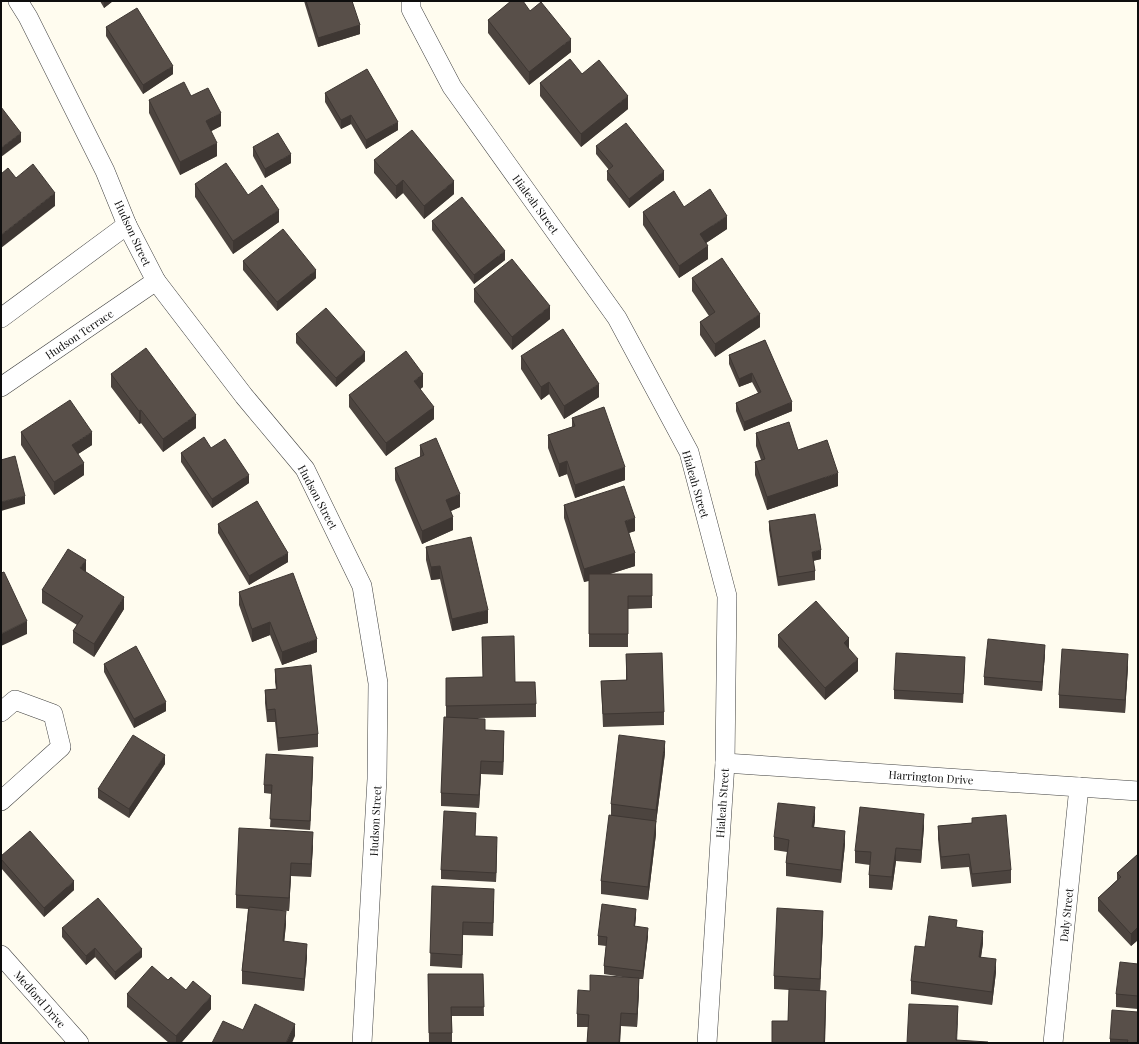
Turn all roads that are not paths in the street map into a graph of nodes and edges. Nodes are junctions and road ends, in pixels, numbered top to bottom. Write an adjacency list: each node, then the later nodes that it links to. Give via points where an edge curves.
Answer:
1 (18, 1): 3 (street, Hudson Street, via 105,172)
2 (411, 1): 8 (street, Hialeah Street, via 411,9 452,87 617,318 689,452 728,596)
3 (127, 225): 4 (street, Hudson Street); 5 (street)
4 (156, 281): 6 (street, Hudson Terrace); 14 (street, Hudson Street, via 244,396 305,469 362,586 378,683 377,779)
5 (1, 318)
6 (1, 387)
7 (1, 712): 11 (street, via 15,700 53,714 60,747)
8 (724, 763): 9 (street, Harrington Drive); 15 (street, Hialeah Street)
9 (1080, 787): 10 (street, Harrington Drive); 16 (street, Daly Street)
10 (1138, 791)
11 (1, 801)
12 (1, 955): 13 (street, Medford Drive)
13 (80, 1043)
14 (362, 1043)
15 (707, 1043)
16 (1053, 1043)

